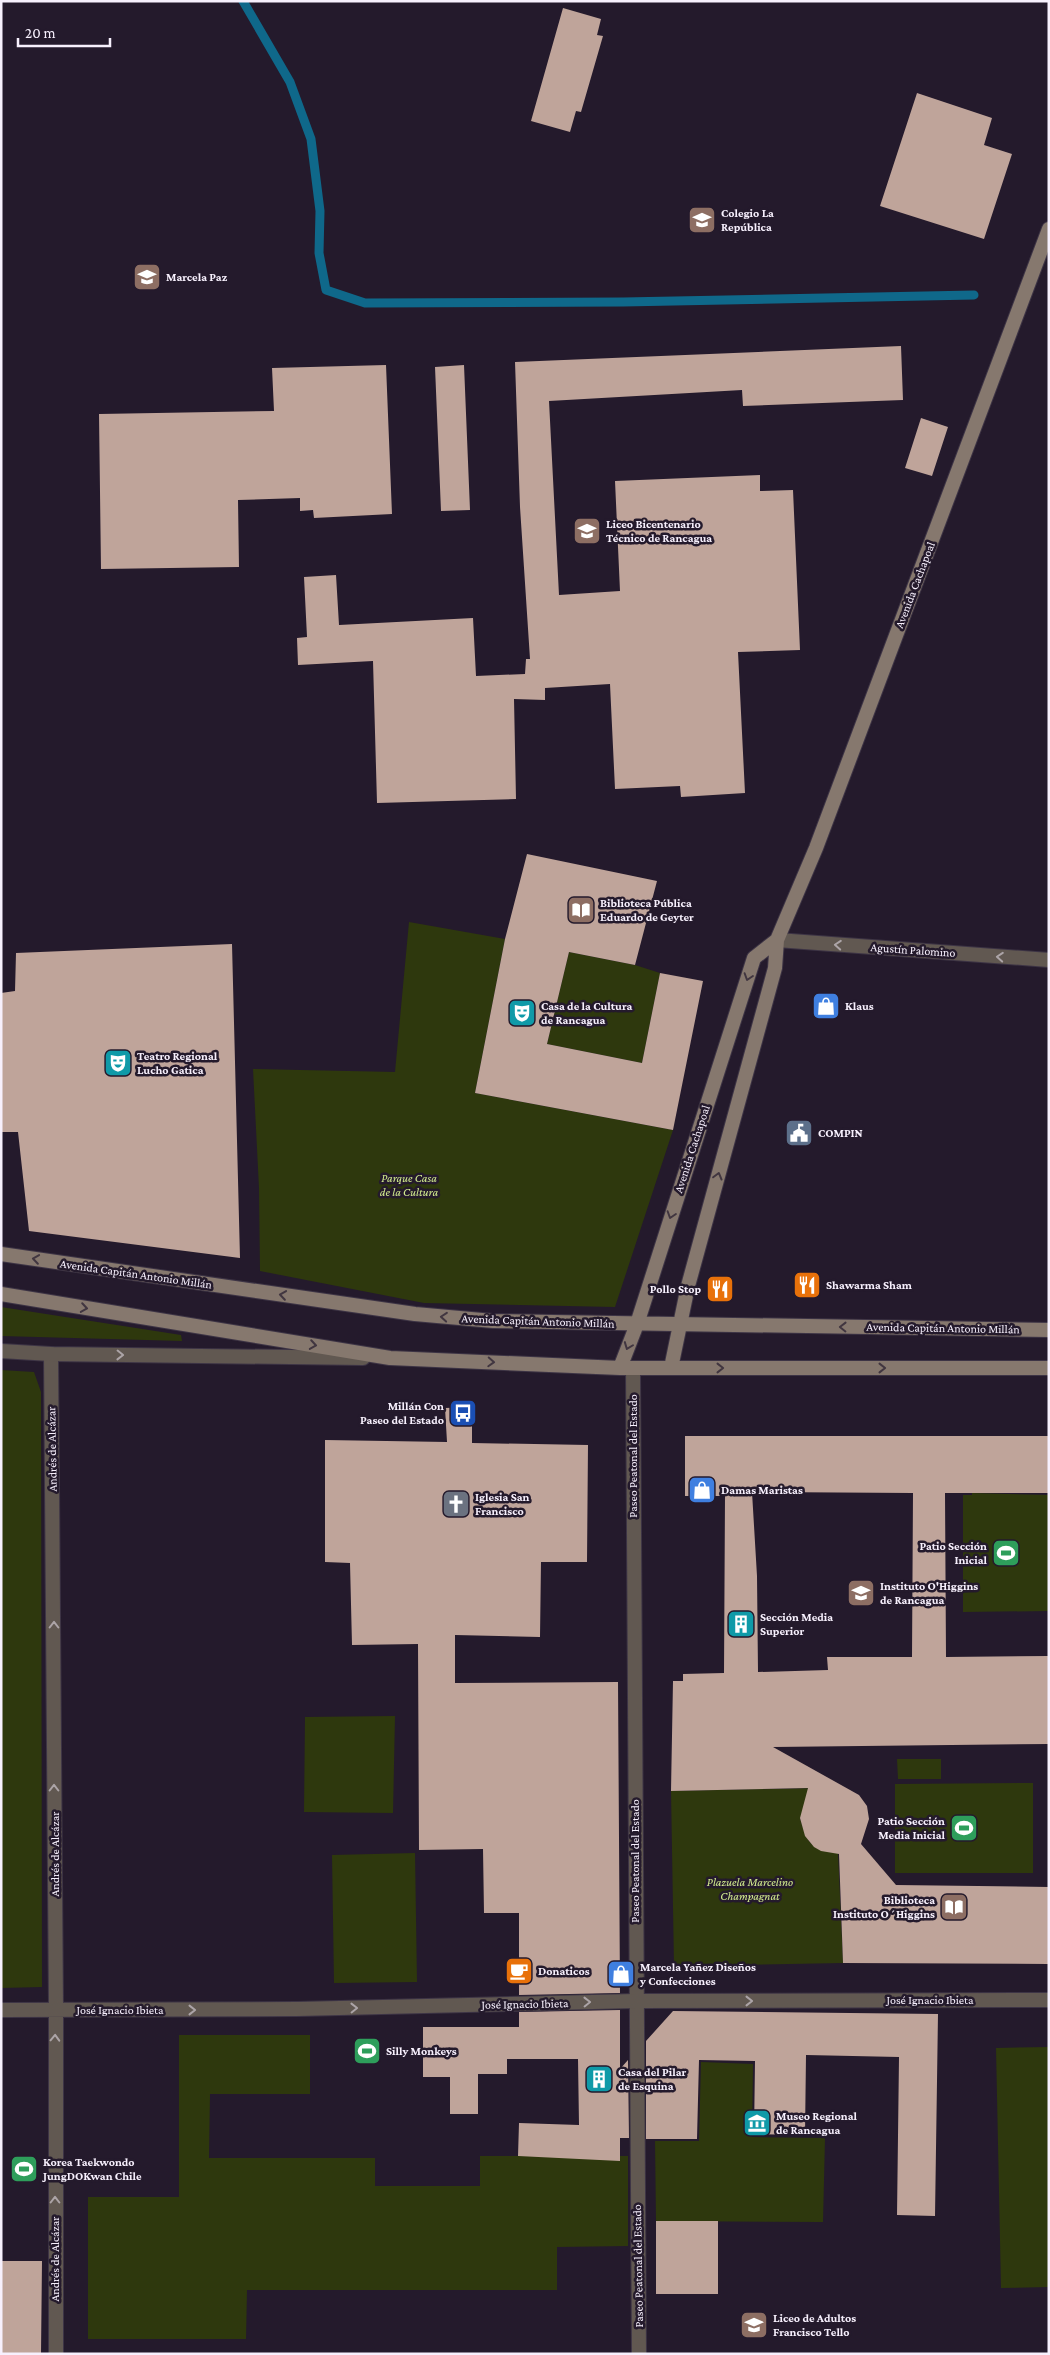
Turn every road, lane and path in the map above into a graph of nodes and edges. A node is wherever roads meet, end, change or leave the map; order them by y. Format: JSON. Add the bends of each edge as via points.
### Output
{"nodes":[{"id":1,"x":1049,"y":229,"type":"edge"},
{"id":2,"x":777,"y":940,"type":"junction"},
{"id":3,"x":1049,"y":960,"type":"edge"},
{"id":4,"x":1,"y":1254,"type":"edge"},
{"id":5,"x":1,"y":1294,"type":"edge"},
{"id":6,"x":636,"y":1324,"type":"junction"},
{"id":7,"x":679,"y":1324,"type":"junction"},
{"id":8,"x":1049,"y":1330,"type":"edge"},
{"id":9,"x":1,"y":1351,"type":"edge"},
{"id":10,"x":51,"y":1354,"type":"junction"},
{"id":11,"x":390,"y":1358,"type":"junction"},
{"id":12,"x":626,"y":1368,"type":"junction"},
{"id":13,"x":671,"y":1368,"type":"junction"},
{"id":14,"x":1049,"y":1368,"type":"edge"},
{"id":15,"x":1049,"y":2000,"type":"edge"},
{"id":16,"x":635,"y":2001,"type":"junction"},
{"id":17,"x":1,"y":2010,"type":"edge"},
{"id":18,"x":56,"y":2010,"type":"junction"},
{"id":19,"x":56,"y":2354,"type":"edge"},
{"id":20,"x":638,"y":2354,"type":"edge"}],
"edges":[{"from":1,"to":2,"type":"main road","name":"Avenida Cachapoal","via":[[816,848]]},
{"from":3,"to":2,"type":"street","name":"Agustín Palomino","one_way":true},
{"from":2,"to":6,"type":"main road","name":"Avenida Cachapoal","one_way":true,"via":[[754,958]]},
{"from":7,"to":2,"type":"main road","name":"Avenida Cachapoal","one_way":true,"via":[[775,968]]},
{"from":6,"to":4,"type":"main road","name":"Avenida Capitán Antonio Millán","one_way":true,"via":[[493,1322],[415,1314]]},
{"from":5,"to":11,"type":"main road","one_way":true},
{"from":6,"to":7,"type":"main road","name":"Avenida Capitán Antonio Millán"},
{"from":6,"to":12,"type":"main road","name":"Avenida Cachapoal","one_way":true},
{"from":8,"to":7,"type":"main road","name":"Avenida Capitán Antonio Millán","one_way":true},
{"from":7,"to":13,"type":"main road","name":"Avenida Cachapoal"},
{"from":9,"to":10,"type":"street"},
{"from":10,"to":11,"type":"street","one_way":true},
{"from":18,"to":10,"type":"street","name":"Andrés de Alcázar","one_way":true},
{"from":11,"to":12,"type":"main road","one_way":true},
{"from":12,"to":13,"type":"main road"},
{"from":12,"to":16,"type":"street","name":"Paseo Peatonal del Estado"},
{"from":13,"to":14,"type":"main road","one_way":true},
{"from":16,"to":15,"type":"street","name":"José Ignacio Ibieta","one_way":true},
{"from":18,"to":16,"type":"street","name":"José Ignacio Ibieta","one_way":true,"via":[[297,2009]]},
{"from":16,"to":20,"type":"street","name":"Paseo Peatonal del Estado"},
{"from":17,"to":18,"type":"street","name":"José Ignacio Ibieta"},
{"from":19,"to":18,"type":"street","name":"Andrés de Alcázar","one_way":true}]}
